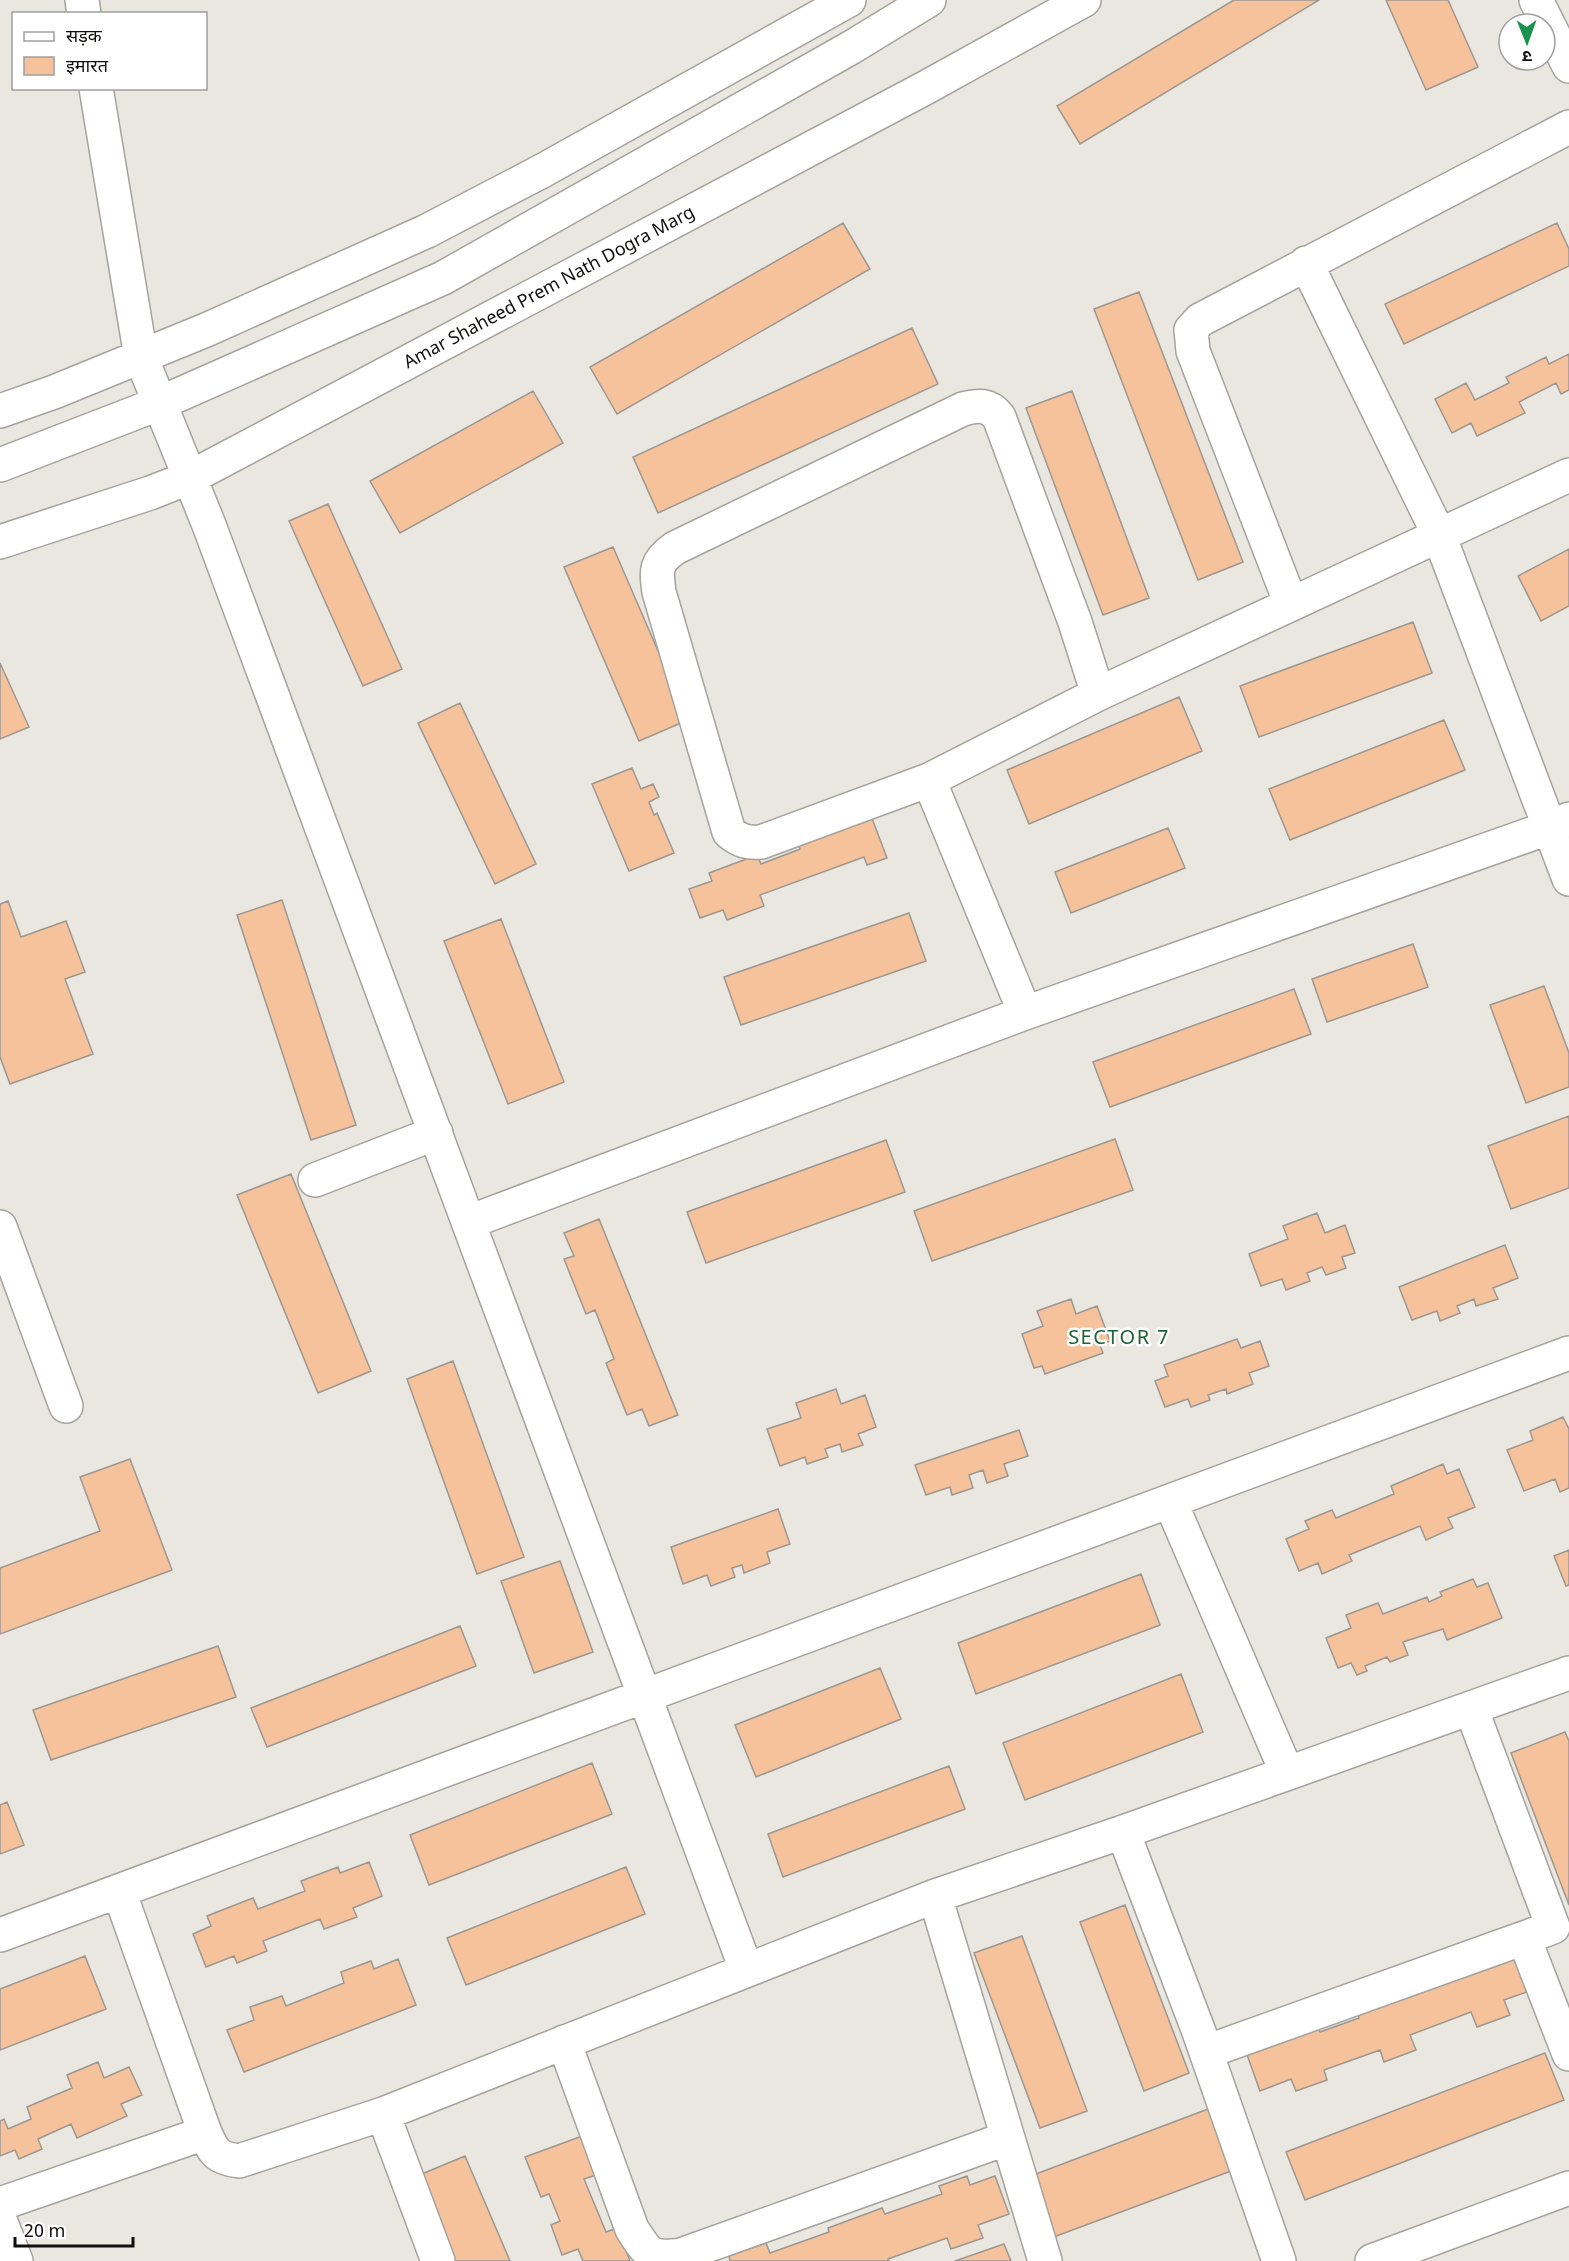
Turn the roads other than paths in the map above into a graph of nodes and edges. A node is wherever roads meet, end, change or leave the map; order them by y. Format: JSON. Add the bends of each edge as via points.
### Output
{"nodes":[{"id":1,"x":929,"y":0,"type":"edge"},
{"id":2,"x":1084,"y":0,"type":"edge"},
{"id":3,"x":1536,"y":0,"type":"edge"},
{"id":4,"x":837,"y":3,"type":"edge"},
{"id":5,"x":852,"y":47,"type":"junction"},
{"id":6,"x":1569,"y":66,"type":"edge"},
{"id":7,"x":96,"y":90,"type":"edge"},
{"id":8,"x":1569,"y":127,"type":"edge"},
{"id":9,"x":1306,"y":263,"type":"junction"},
{"id":10,"x":141,"y":357,"type":"junction"},
{"id":11,"x":158,"y":404,"type":"junction"},
{"id":12,"x":0,"y":411,"type":"edge"},
{"id":13,"x":0,"y":465,"type":"edge"},
{"id":14,"x":1569,"y":475,"type":"edge"},
{"id":15,"x":191,"y":477,"type":"junction"},
{"id":16,"x":1439,"y":536,"type":"junction"},
{"id":17,"x":0,"y":542,"type":"edge"},
{"id":18,"x":1291,"y":604,"type":"junction"},
{"id":19,"x":1098,"y":694,"type":"junction"},
{"id":20,"x":929,"y":780,"type":"junction"},
{"id":21,"x":1560,"y":823,"type":"edge"},
{"id":22,"x":1569,"y":879,"type":"edge"},
{"id":23,"x":1025,"y":1013,"type":"junction"},
{"id":24,"x":436,"y":1133,"type":"junction"},
{"id":25,"x":315,"y":1180,"type":"dead end"},
{"id":26,"x":469,"y":1222,"type":"junction"},
{"id":27,"x":0,"y":1227,"type":"edge"},
{"id":28,"x":1569,"y":1353,"type":"edge"},
{"id":29,"x":66,"y":1406,"type":"dead end"},
{"id":30,"x":1170,"y":1501,"type":"junction"},
{"id":31,"x":1569,"y":1673,"type":"edge"},
{"id":32,"x":645,"y":1696,"type":"junction"},
{"id":33,"x":1471,"y":1708,"type":"junction"},
{"id":34,"x":1287,"y":1773,"type":"junction"},
{"id":35,"x":1123,"y":1832,"type":"junction"},
{"id":36,"x":119,"y":1891,"type":"junction"},
{"id":37,"x":935,"y":1896,"type":"junction"},
{"id":38,"x":0,"y":1935,"type":"edge"},
{"id":39,"x":1514,"y":1942,"type":"junction"},
{"id":40,"x":746,"y":1969,"type":"junction"},
{"id":41,"x":564,"y":2042,"type":"junction"},
{"id":42,"x":1206,"y":2052,"type":"junction"},
{"id":43,"x":1569,"y":2054,"type":"edge"},
{"id":44,"x":382,"y":2114,"type":"junction"},
{"id":45,"x":205,"y":2133,"type":"junction"},
{"id":46,"x":1008,"y":2138,"type":"junction"},
{"id":47,"x":1569,"y":2188,"type":"edge"},
{"id":48,"x":0,"y":2204,"type":"edge"},
{"id":49,"x":0,"y":2220,"type":"edge"},
{"id":50,"x":669,"y":2259,"type":"edge"},
{"id":51,"x":16,"y":2261,"type":"edge"},
{"id":52,"x":438,"y":2261,"type":"edge"},
{"id":53,"x":1046,"y":2261,"type":"edge"},
{"id":54,"x":1279,"y":2261,"type":"edge"},
{"id":55,"x":1372,"y":2261,"type":"edge"}],
"edges":[{"from":1,"to":5,"type":"street"},
{"from":2,"to":15,"type":"street","name":"Amar Shaheed Prem Nath Dogra Marg"},
{"from":3,"to":6,"type":"street"},
{"from":4,"to":5,"type":"street"},
{"from":4,"to":10,"type":"street","via":[[542,171],[427,231]]},
{"from":5,"to":11,"type":"street","via":[[443,278]]},
{"from":7,"to":10,"type":"street"},
{"from":8,"to":9,"type":"street"},
{"from":9,"to":16,"type":"street"},
{"from":9,"to":18,"type":"street","via":[[1200,320],[1191,330],[1193,351]]},
{"from":10,"to":11,"type":"street"},
{"from":10,"to":12,"type":"street"},
{"from":11,"to":13,"type":"street"},
{"from":11,"to":15,"type":"street"},
{"from":14,"to":16,"type":"street"},
{"from":15,"to":17,"type":"street","name":"Amar Shaheed Prem Nath Dogra Marg"},
{"from":15,"to":24,"type":"street"},
{"from":16,"to":18,"type":"street"},
{"from":16,"to":21,"type":"street"},
{"from":18,"to":19,"type":"street"},
{"from":19,"to":20,"type":"street"},
{"from":19,"to":20,"type":"street","via":[[999,417],[988,408],[978,405],[963,409],[675,548],[660,561],[659,592],[729,832],[748,843],[761,842]]},
{"from":20,"to":23,"type":"street"},
{"from":21,"to":22,"type":"street"},
{"from":21,"to":23,"type":"street"},
{"from":23,"to":26,"type":"street"},
{"from":24,"to":25,"type":"street"},
{"from":24,"to":26,"type":"street"},
{"from":26,"to":32,"type":"street"},
{"from":27,"to":29,"type":"street"},
{"from":28,"to":30,"type":"street"},
{"from":30,"to":32,"type":"street"},
{"from":30,"to":34,"type":"street"},
{"from":31,"to":33,"type":"street"},
{"from":32,"to":36,"type":"street"},
{"from":32,"to":40,"type":"street"},
{"from":33,"to":34,"type":"street"},
{"from":33,"to":39,"type":"street","via":[[1553,1927]]},
{"from":34,"to":35,"type":"street"},
{"from":35,"to":37,"type":"street"},
{"from":35,"to":42,"type":"street"},
{"from":36,"to":38,"type":"street"},
{"from":36,"to":45,"type":"street"},
{"from":37,"to":40,"type":"street"},
{"from":37,"to":46,"type":"street"},
{"from":39,"to":42,"type":"street"},
{"from":39,"to":43,"type":"street","via":[[1524,1938]]},
{"from":40,"to":41,"type":"street"},
{"from":41,"to":44,"type":"street"},
{"from":41,"to":50,"type":"street","via":[[632,2229],[646,2251]]},
{"from":42,"to":54,"type":"street"},
{"from":44,"to":45,"type":"street","via":[[239,2161],[218,2155]]},
{"from":44,"to":52,"type":"street"},
{"from":45,"to":48,"type":"street"},
{"from":46,"to":50,"type":"street"},
{"from":46,"to":53,"type":"street"},
{"from":47,"to":55,"type":"street"},
{"from":49,"to":51,"type":"street"}]}
